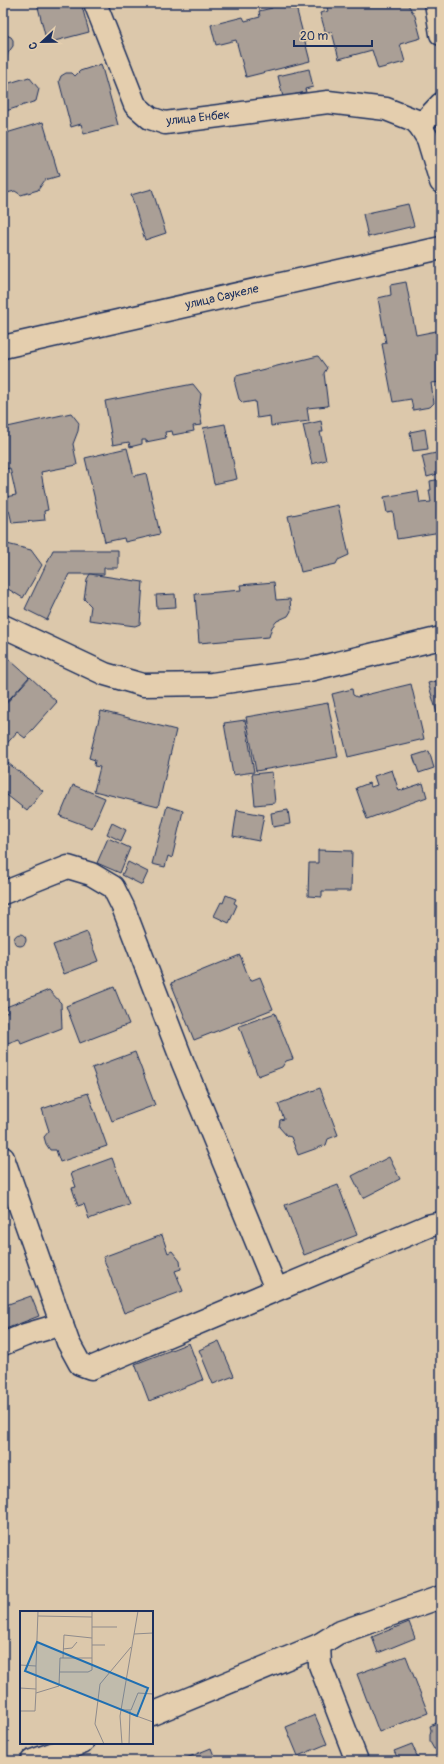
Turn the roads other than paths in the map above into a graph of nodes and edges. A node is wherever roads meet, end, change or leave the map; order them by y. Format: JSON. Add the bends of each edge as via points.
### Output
{"nodes":[{"id":1,"x":95,"y":3,"type":"edge"},
{"id":2,"x":436,"y":3,"type":"edge"},
{"id":3,"x":441,"y":34,"type":"edge"},
{"id":4,"x":441,"y":104,"type":"edge"},
{"id":5,"x":420,"y":126,"type":"junction"},
{"id":6,"x":441,"y":182,"type":"edge"},
{"id":7,"x":441,"y":248,"type":"edge"},
{"id":8,"x":3,"y":347,"type":"edge"},
{"id":9,"x":3,"y":626,"type":"edge"},
{"id":10,"x":441,"y":638,"type":"edge"},
{"id":11,"x":3,"y":893,"type":"edge"},
{"id":12,"x":3,"y":1158,"type":"edge"},
{"id":13,"x":441,"y":1223,"type":"edge"},
{"id":14,"x":276,"y":1289,"type":"junction"},
{"id":15,"x":62,"y":1324,"type":"junction"},
{"id":16,"x":3,"y":1344,"type":"edge"},
{"id":17,"x":441,"y":1597,"type":"edge"},
{"id":18,"x":320,"y":1645,"type":"junction"},
{"id":19,"x":153,"y":1714,"type":"edge"},
{"id":20,"x":79,"y":1744,"type":"edge"},
{"id":21,"x":32,"y":1761,"type":"edge"},
{"id":22,"x":357,"y":1761,"type":"edge"}],
"edges":[{"from":1,"to":5,"type":"street","name":"улица Енбек","via":[[135,105],[150,118],[165,123],[328,102],[386,109],[414,120]]},
{"from":2,"to":3,"type":"street"},
{"from":4,"to":5,"type":"street"},
{"from":5,"to":6,"type":"street","via":[[428,139]]},
{"from":7,"to":8,"type":"street","name":"улица Саукеле"},
{"from":9,"to":10,"type":"street","via":[[105,674],[143,685],[212,684],[310,670]]},
{"from":11,"to":14,"type":"street","via":[[68,867],[91,874],[113,887]]},
{"from":12,"to":15,"type":"street"},
{"from":13,"to":14,"type":"street","via":[[428,1226]]},
{"from":14,"to":15,"type":"street","via":[[91,1368],[80,1364]]},
{"from":15,"to":16,"type":"street"},
{"from":17,"to":18,"type":"street","via":[[338,1633]]},
{"from":18,"to":19,"type":"street"},
{"from":18,"to":22,"type":"street","via":[[320,1665]]},
{"from":20,"to":21,"type":"street"}]}
